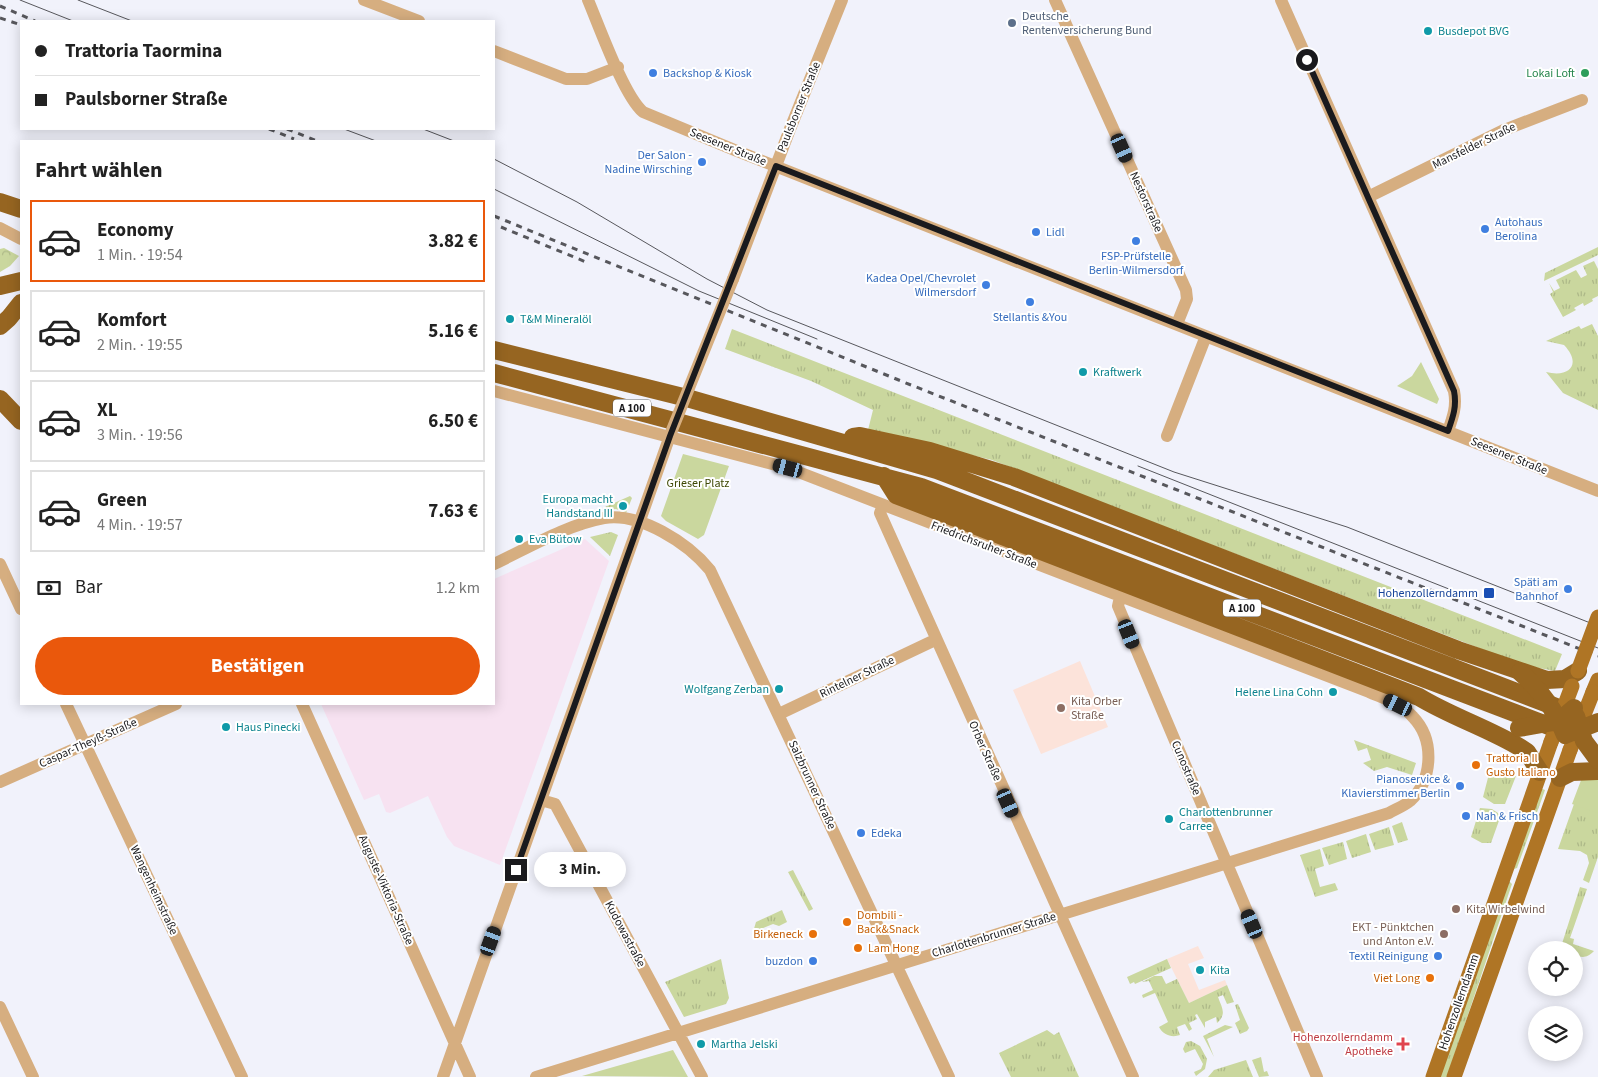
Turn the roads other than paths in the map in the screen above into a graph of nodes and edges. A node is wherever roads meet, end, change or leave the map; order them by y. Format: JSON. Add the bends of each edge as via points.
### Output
{"nodes":[{"id":1,"x":364,"y":0,"type":"edge"},
{"id":2,"x":588,"y":0,"type":"edge"},
{"id":3,"x":842,"y":0,"type":"edge"},
{"id":4,"x":1055,"y":0,"type":"edge"},
{"id":5,"x":1281,"y":0,"type":"edge"},
{"id":6,"x":416,"y":20,"type":"edge"},
{"id":7,"x":495,"y":50,"type":"edge"},
{"id":8,"x":618,"y":67,"type":"junction"},
{"id":9,"x":1582,"y":100,"type":"dead end"},
{"id":10,"x":776,"y":166,"type":"junction"},
{"id":11,"x":1368,"y":197,"type":"junction"},
{"id":12,"x":0,"y":202,"type":"edge"},
{"id":13,"x":20,"y":209,"type":"edge"},
{"id":14,"x":0,"y":228,"type":"edge"},
{"id":15,"x":17,"y":237,"type":"edge"},
{"id":16,"x":20,"y":281,"type":"edge"},
{"id":17,"x":0,"y":286,"type":"edge"},
{"id":18,"x":20,"y":303,"type":"edge"},
{"id":19,"x":20,"y":304,"type":"edge"},
{"id":20,"x":0,"y":309,"type":"edge"},
{"id":21,"x":1177,"y":324,"type":"junction"},
{"id":22,"x":0,"y":326,"type":"edge"},
{"id":23,"x":1206,"y":336,"type":"junction"},
{"id":24,"x":495,"y":350,"type":"edge"},
{"id":25,"x":495,"y":373,"type":"edge"},
{"id":26,"x":495,"y":391,"type":"edge"},
{"id":27,"x":0,"y":399,"type":"edge"},
{"id":28,"x":20,"y":420,"type":"edge"},
{"id":29,"x":1448,"y":431,"type":"junction"},
{"id":30,"x":671,"y":433,"type":"junction"},
{"id":31,"x":1167,"y":436,"type":"dead end"},
{"id":32,"x":836,"y":440,"type":"junction"},
{"id":33,"x":884,"y":476,"type":"junction"},
{"id":34,"x":1598,"y":491,"type":"edge"},
{"id":35,"x":882,"y":505,"type":"junction"},
{"id":36,"x":640,"y":523,"type":"junction"},
{"id":37,"x":0,"y":564,"type":"edge"},
{"id":38,"x":495,"y":564,"type":"edge"},
{"id":39,"x":1120,"y":597,"type":"junction"},
{"id":40,"x":20,"y":607,"type":"edge"},
{"id":41,"x":1598,"y":617,"type":"edge"},
{"id":42,"x":935,"y":640,"type":"junction"},
{"id":43,"x":1520,"y":672,"type":"junction"},
{"id":44,"x":1575,"y":678,"type":"junction"},
{"id":45,"x":1596,"y":686,"type":"edge"},
{"id":46,"x":66,"y":705,"type":"edge"},
{"id":47,"x":174,"y":705,"type":"edge"},
{"id":48,"x":302,"y":705,"type":"edge"},
{"id":49,"x":1574,"y":708,"type":"junction"},
{"id":50,"x":779,"y":714,"type":"junction"},
{"id":51,"x":1598,"y":723,"type":"edge"},
{"id":52,"x":1483,"y":726,"type":"junction"},
{"id":53,"x":1565,"y":735,"type":"junction"},
{"id":54,"x":85,"y":744,"type":"junction"},
{"id":55,"x":1598,"y":745,"type":"edge"},
{"id":56,"x":1598,"y":760,"type":"edge"},
{"id":57,"x":1429,"y":764,"type":"joint"},
{"id":58,"x":1598,"y":771,"type":"edge"},
{"id":59,"x":1540,"y":772,"type":"junction"},
{"id":60,"x":1560,"y":778,"type":"junction"},
{"id":61,"x":0,"y":782,"type":"edge"},
{"id":62,"x":542,"y":800,"type":"junction"},
{"id":63,"x":1226,"y":863,"type":"junction"},
{"id":64,"x":1059,"y":915,"type":"junction"},
{"id":65,"x":896,"y":966,"type":"junction"},
{"id":66,"x":0,"y":1007,"type":"edge"},
{"id":67,"x":678,"y":1032,"type":"junction"},
{"id":68,"x":455,"y":1045,"type":"junction"},
{"id":69,"x":33,"y":1077,"type":"edge"},
{"id":70,"x":242,"y":1077,"type":"edge"},
{"id":71,"x":443,"y":1077,"type":"edge"},
{"id":72,"x":470,"y":1077,"type":"edge"},
{"id":73,"x":536,"y":1077,"type":"edge"},
{"id":74,"x":702,"y":1077,"type":"edge"},
{"id":75,"x":950,"y":1077,"type":"edge"},
{"id":76,"x":1133,"y":1077,"type":"edge"},
{"id":77,"x":1317,"y":1077,"type":"edge"},
{"id":78,"x":1433,"y":1077,"type":"edge"},
{"id":79,"x":1454,"y":1077,"type":"edge"}],
"edges":[{"from":1,"to":6,"type":"street"},
{"from":2,"to":8,"type":"street","name":"Seesener Straße"},
{"from":3,"to":10,"type":"street","name":"Paulsborner Straße"},
{"from":4,"to":21,"type":"street","name":"Nestorstraße","via":[[1186,290],[1187,299]]},
{"from":5,"to":11,"type":"street"},
{"from":7,"to":8,"type":"street","via":[[566,79],[588,79]]},
{"from":8,"to":10,"type":"street","name":"Seesener Straße","via":[[635,104],[642,111]]},
{"from":9,"to":11,"type":"street","name":"Mansfelder Straße","via":[[1506,129]]},
{"from":10,"to":21,"type":"street","name":"Seesener Straße"},
{"from":10,"to":30,"type":"street","name":"Paulsborner Straße","bridge":true},
{"from":11,"to":29,"type":"street","via":[[1454,391],[1456,401]]},
{"from":12,"to":13,"type":"highway"},
{"from":14,"to":15,"type":"street"},
{"from":16,"to":17,"type":"highway"},
{"from":18,"to":20,"type":"highway"},
{"from":19,"to":22,"type":"highway"},
{"from":21,"to":23,"type":"street","name":"Seesener Straße"},
{"from":23,"to":29,"type":"street","name":"Seesener Straße"},
{"from":23,"to":31,"type":"street"},
{"from":24,"to":32,"type":"highway","number":"A 100","via":[[687,398]]},
{"from":25,"to":33,"type":"highway","number":"A 100"},
{"from":26,"to":30,"type":"street","name":"Friedrichsruher Straße"},
{"from":27,"to":28,"type":"highway"},
{"from":29,"to":34,"type":"street","name":"Seesener Straße"},
{"from":30,"to":35,"type":"street","name":"Friedrichsruher Straße","via":[[788,468]]},
{"from":30,"to":36,"type":"street"},
{"from":32,"to":43,"type":"highway","via":[[860,436],[974,464]]},
{"from":32,"to":51,"type":"highway","number":"A 100","via":[[937,470],[1046,510]]},
{"from":33,"to":52,"type":"highway","via":[[896,495],[1419,697],[1445,713]]},
{"from":33,"to":55,"type":"highway","number":"A 100","via":[[921,486],[1037,529]]},
{"from":35,"to":39,"type":"street","name":"Friedrichsruher Straße"},
{"from":35,"to":42,"type":"street","name":"Orber Straße","via":[[880,513]]},
{"from":36,"to":38,"type":"street","via":[[605,518],[579,526]]},
{"from":36,"to":50,"type":"street","name":"Salzbrunner Straße","via":[[682,542],[698,554],[710,570]]},
{"from":36,"to":62,"type":"street"},
{"from":37,"to":40,"type":"street"},
{"from":39,"to":57,"type":"street","name":"Friedrichsruher Straße","via":[[1398,705],[1414,717],[1424,733]]},
{"from":39,"to":63,"type":"street","name":"Cunostraße","via":[[1118,606]]},
{"from":41,"to":44,"type":"main road","name":"Hohenzollerndamm","bridge":true},
{"from":42,"to":50,"type":"street","name":"Rintelner Straße"},
{"from":42,"to":64,"type":"street","name":"Orber Straße"},
{"from":43,"to":44,"type":"highway","via":[[1556,680]]},
{"from":43,"to":53,"type":"highway","bridge":true,"via":[[1538,692]]},
{"from":44,"to":49,"type":"highway","bridge":true},
{"from":44,"to":53,"type":"main road","name":"Hohenzollerndamm","bridge":true},
{"from":45,"to":49,"type":"highway"},
{"from":45,"to":53,"type":"main road","name":"Hohenzollerndamm","bridge":true},
{"from":46,"to":54,"type":"street","name":"Wangenheimstraße"},
{"from":47,"to":54,"type":"street","name":"Caspar-Theyß-Straße"},
{"from":48,"to":68,"type":"street","name":"Auguste-Viktoria-Straße"},
{"from":49,"to":53,"type":"highway","bridge":true},
{"from":50,"to":65,"type":"street","name":"Salzbrunner Straße"},
{"from":51,"to":53,"type":"highway","bridge":true},
{"from":52,"to":53,"type":"highway","bridge":true},
{"from":52,"to":59,"type":"highway","via":[[1527,752]]},
{"from":53,"to":56,"type":"highway","bridge":true,"via":[[1584,741]]},
{"from":53,"to":59,"type":"main road","name":"Hohenzollerndamm"},
{"from":53,"to":60,"type":"main road","name":"Hohenzollerndamm"},
{"from":54,"to":61,"type":"street","name":"Caspar-Theyß-Straße"},
{"from":54,"to":70,"type":"street","name":"Wangenheimstraße"},
{"from":57,"to":63,"type":"street","name":"Charlottenbrunner Straße","via":[[1421,787],[1408,803],[1399,808]]},
{"from":58,"to":60,"type":"highway","via":[[1572,772]]},
{"from":59,"to":78,"type":"main road","name":"Hohenzollerndamm"},
{"from":60,"to":79,"type":"main road","name":"Hohenzollerndamm"},
{"from":62,"to":67,"type":"street","name":"Kudowastraße","via":[[555,804]]},
{"from":62,"to":68,"type":"street"},
{"from":63,"to":64,"type":"street","name":"Charlottenbrunner Straße"},
{"from":63,"to":77,"type":"street","name":"Cunostraße"},
{"from":64,"to":65,"type":"street","name":"Charlottenbrunner Straße"},
{"from":64,"to":76,"type":"street","name":"Orber Straße"},
{"from":65,"to":67,"type":"street","name":"Charlottenbrunner Straße"},
{"from":65,"to":75,"type":"street","name":"Salzbrunner Straße"},
{"from":66,"to":69,"type":"street"},
{"from":67,"to":73,"type":"street","name":"Charlottenbrunner Straße"},
{"from":67,"to":74,"type":"street","name":"Kudowastraße"},
{"from":68,"to":71,"type":"street"},
{"from":68,"to":72,"type":"street","name":"Auguste-Viktoria-Straße"}]}
